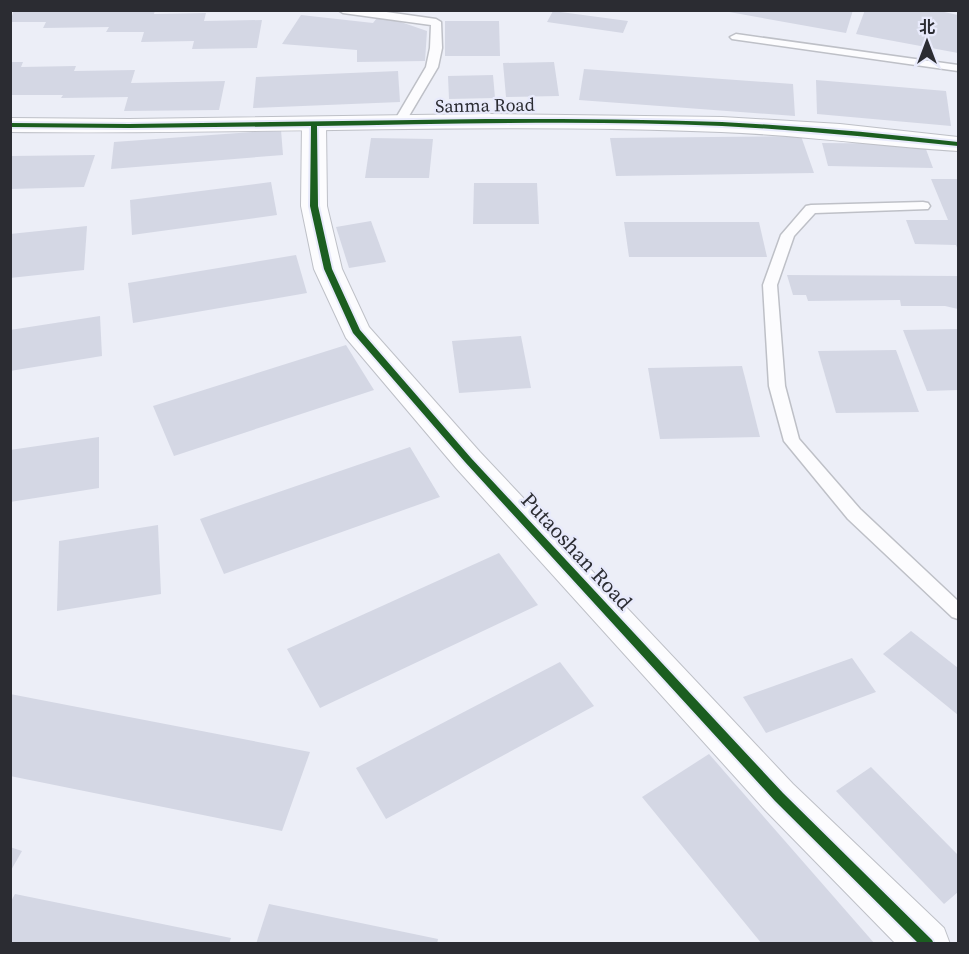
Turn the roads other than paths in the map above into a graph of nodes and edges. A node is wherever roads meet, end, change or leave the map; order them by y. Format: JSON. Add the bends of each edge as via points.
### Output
{"nodes":[{"id":1,"x":343,"y":10,"type":"edge"},
{"id":2,"x":736,"y":37,"type":"dead end"},
{"id":3,"x":958,"y":68,"type":"edge"},
{"id":4,"x":399,"y":123,"type":"junction"},
{"id":5,"x":314,"y":124,"type":"junction"},
{"id":6,"x":10,"y":125,"type":"edge"},
{"id":7,"x":958,"y":144,"type":"edge"},
{"id":8,"x":923,"y":206,"type":"dead end"},
{"id":9,"x":958,"y":612,"type":"edge"},
{"id":10,"x":928,"y":944,"type":"edge"}],
"edges":[{"from":1,"to":4,"type":"lane","via":[[436,22],[432,67]]},
{"from":2,"to":3,"type":"lane"},
{"from":4,"to":5,"type":"street","name":"Sanma Road"},
{"from":4,"to":7,"type":"street","name":"Sanma Road","via":[[591,120],[771,127]]},
{"from":5,"to":6,"type":"street","name":"Sanma Road"},
{"from":5,"to":10,"type":"street","name":"Putaoshan Road","via":[[314,206],[328,269],[356,331],[468,460],[779,797]]},
{"from":8,"to":9,"type":"lane","via":[[811,209],[788,235],[770,285],[777,386],[792,441],[854,514]]}]}
